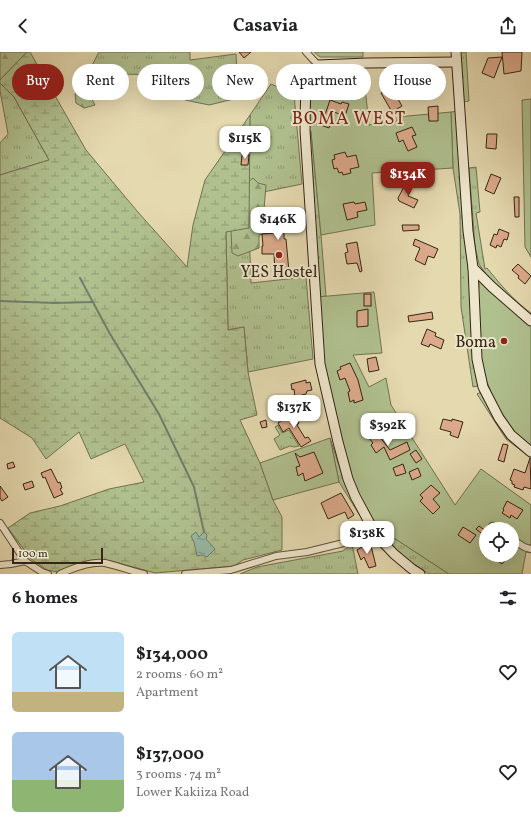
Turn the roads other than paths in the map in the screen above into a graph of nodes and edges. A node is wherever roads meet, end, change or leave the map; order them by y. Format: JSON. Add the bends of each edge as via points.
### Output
{"nodes":[{"id":1,"x":306,"y":52,"type":"edge"},
{"id":2,"x":456,"y":52,"type":"edge"},
{"id":3,"x":456,"y":62,"type":"junction"},
{"id":4,"x":317,"y":64,"type":"edge"},
{"id":5,"x":343,"y":64,"type":"edge"},
{"id":6,"x":306,"y":100,"type":"edge"},
{"id":7,"x":473,"y":268,"type":"junction"},
{"id":8,"x":531,"y":321,"type":"edge"},
{"id":9,"x":531,"y":452,"type":"edge"},
{"id":10,"x":0,"y":523,"type":"edge"},
{"id":11,"x":376,"y":535,"type":"junction"},
{"id":12,"x":519,"y":544,"type":"edge"},
{"id":13,"x":531,"y":549,"type":"edge"},
{"id":14,"x":25,"y":561,"type":"junction"},
{"id":15,"x":0,"y":565,"type":"edge"},
{"id":16,"x":48,"y":574,"type":"edge"},
{"id":17,"x":60,"y":574,"type":"edge"},
{"id":18,"x":144,"y":574,"type":"edge"},
{"id":19,"x":185,"y":574,"type":"edge"},
{"id":20,"x":420,"y":574,"type":"edge"}],
"edges":[{"from":1,"to":4,"type":"street"},
{"from":2,"to":3,"type":"main road"},
{"from":3,"to":5,"type":"main road"},
{"from":3,"to":7,"type":"main road"},
{"from":6,"to":11,"type":"main road","via":[[305,130],[320,364],[348,479]]},
{"from":7,"to":8,"type":"main road"},
{"from":7,"to":9,"type":"main road","via":[[477,359],[483,387],[510,435]]},
{"from":10,"to":14,"type":"street"},
{"from":11,"to":19,"type":"street","via":[[307,552],[276,556],[239,568]]},
{"from":11,"to":20,"type":"main road","via":[[394,554]]},
{"from":12,"to":13,"type":"street"},
{"from":14,"to":15,"type":"street"},
{"from":14,"to":16,"type":"street"},
{"from":17,"to":18,"type":"street","via":[[92,563],[104,563]]}]}
